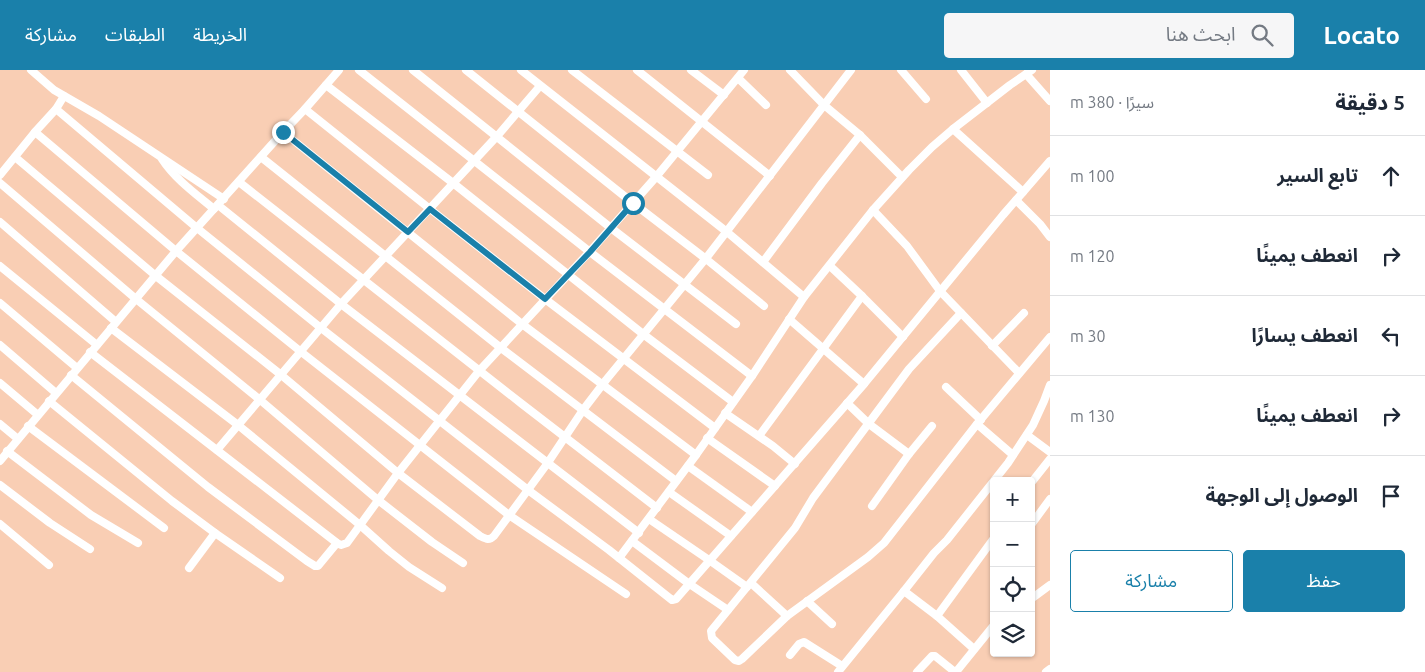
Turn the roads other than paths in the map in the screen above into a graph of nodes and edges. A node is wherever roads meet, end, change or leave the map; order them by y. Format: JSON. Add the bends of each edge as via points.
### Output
{"nodes":[{"id":1,"x":31,"y":70,"type":"edge"},
{"id":2,"x":340,"y":70,"type":"edge"},
{"id":3,"x":359,"y":70,"type":"edge"},
{"id":4,"x":413,"y":70,"type":"edge"},
{"id":5,"x":466,"y":70,"type":"edge"},
{"id":6,"x":520,"y":70,"type":"edge"},
{"id":7,"x":534,"y":70,"type":"edge"},
{"id":8,"x":572,"y":70,"type":"edge"},
{"id":9,"x":637,"y":70,"type":"edge"},
{"id":10,"x":691,"y":70,"type":"edge"},
{"id":11,"x":744,"y":70,"type":"edge"},
{"id":12,"x":790,"y":70,"type":"edge"},
{"id":13,"x":851,"y":70,"type":"edge"},
{"id":14,"x":901,"y":70,"type":"edge"},
{"id":15,"x":961,"y":70,"type":"edge"},
{"id":16,"x":1029,"y":72,"type":"edge"},
{"id":17,"x":529,"y":76,"type":"junction"},
{"id":18,"x":738,"y":78,"type":"junction"},
{"id":19,"x":326,"y":85,"type":"junction"},
{"id":20,"x":540,"y":86,"type":"junction"},
{"id":21,"x":724,"y":95,"type":"junction"},
{"id":22,"x":64,"y":96,"type":"junction"},
{"id":23,"x":926,"y":99,"type":"dead end"},
{"id":24,"x":1050,"y":101,"type":"edge"},
{"id":25,"x":987,"y":103,"type":"junction"},
{"id":26,"x":766,"y":105,"type":"dead end"},
{"id":27,"x":824,"y":105,"type":"junction"},
{"id":28,"x":56,"y":109,"type":"junction"},
{"id":29,"x":305,"y":109,"type":"junction"},
{"id":30,"x":518,"y":112,"type":"junction"},
{"id":31,"x":703,"y":122,"type":"junction"},
{"id":32,"x":953,"y":129,"type":"junction"},
{"id":33,"x":35,"y":132,"type":"junction"},
{"id":34,"x":283,"y":132,"type":"junction"},
{"id":35,"x":860,"y":135,"type":"junction"},
{"id":36,"x":496,"y":137,"type":"junction"},
{"id":37,"x":678,"y":152,"type":"junction"},
{"id":38,"x":15,"y":157,"type":"junction"},
{"id":39,"x":261,"y":157,"type":"junction"},
{"id":40,"x":160,"y":158,"type":"junction"},
{"id":41,"x":475,"y":160,"type":"junction"},
{"id":42,"x":1050,"y":161,"type":"edge"},
{"id":43,"x":0,"y":175,"type":"edge"},
{"id":44,"x":708,"y":175,"type":"dead end"},
{"id":45,"x":770,"y":176,"type":"junction"},
{"id":46,"x":656,"y":177,"type":"junction"},
{"id":47,"x":902,"y":177,"type":"junction"},
{"id":48,"x":239,"y":182,"type":"junction"},
{"id":49,"x":0,"y":183,"type":"edge"},
{"id":50,"x":454,"y":183,"type":"junction"},
{"id":51,"x":1022,"y":192,"type":"junction"},
{"id":52,"x":224,"y":198,"type":"junction"},
{"id":53,"x":1016,"y":200,"type":"junction"},
{"id":54,"x":633,"y":203,"type":"junction"},
{"id":55,"x":216,"y":207,"type":"junction"},
{"id":56,"x":430,"y":209,"type":"junction"},
{"id":57,"x":873,"y":210,"type":"junction"},
{"id":58,"x":0,"y":222,"type":"edge"},
{"id":59,"x":197,"y":228,"type":"junction"},
{"id":60,"x":611,"y":228,"type":"junction"},
{"id":61,"x":408,"y":232,"type":"junction"},
{"id":62,"x":727,"y":232,"type":"junction"},
{"id":63,"x":1050,"y":237,"type":"edge"},
{"id":64,"x":176,"y":251,"type":"junction"},
{"id":65,"x":590,"y":252,"type":"junction"},
{"id":66,"x":385,"y":257,"type":"junction"},
{"id":67,"x":706,"y":259,"type":"junction"},
{"id":68,"x":763,"y":262,"type":"junction"},
{"id":69,"x":0,"y":266,"type":"edge"},
{"id":70,"x":830,"y":266,"type":"junction"},
{"id":71,"x":568,"y":275,"type":"junction"},
{"id":72,"x":156,"y":276,"type":"junction"},
{"id":73,"x":363,"y":280,"type":"junction"},
{"id":74,"x":685,"y":284,"type":"junction"},
{"id":75,"x":940,"y":291,"type":"junction"},
{"id":76,"x":862,"y":296,"type":"junction"},
{"id":77,"x":804,"y":297,"type":"junction"},
{"id":78,"x":136,"y":299,"type":"junction"},
{"id":79,"x":545,"y":299,"type":"junction"},
{"id":80,"x":0,"y":303,"type":"edge"},
{"id":81,"x":341,"y":304,"type":"junction"},
{"id":82,"x":764,"y":306,"type":"dead end"},
{"id":83,"x":665,"y":310,"type":"junction"},
{"id":84,"x":1024,"y":313,"type":"dead end"},
{"id":85,"x":961,"y":314,"type":"junction"},
{"id":86,"x":790,"y":319,"type":"junction"},
{"id":87,"x":522,"y":324,"type":"junction"},
{"id":88,"x":736,"y":324,"type":"dead end"},
{"id":89,"x":114,"y":325,"type":"junction"},
{"id":90,"x":321,"y":328,"type":"junction"},
{"id":91,"x":643,"y":334,"type":"junction"},
{"id":92,"x":903,"y":337,"type":"junction"},
{"id":93,"x":1050,"y":337,"type":"edge"},
{"id":94,"x":0,"y":345,"type":"edge"},
{"id":95,"x":97,"y":345,"type":"junction"},
{"id":96,"x":992,"y":346,"type":"junction"},
{"id":97,"x":501,"y":348,"type":"junction"},
{"id":98,"x":823,"y":348,"type":"junction"},
{"id":99,"x":300,"y":351,"type":"junction"},
{"id":100,"x":90,"y":352,"type":"junction"},
{"id":101,"x":622,"y":359,"type":"junction"},
{"id":102,"x":480,"y":370,"type":"junction"},
{"id":103,"x":74,"y":371,"type":"junction"},
{"id":104,"x":1019,"y":373,"type":"junction"},
{"id":105,"x":280,"y":374,"type":"junction"},
{"id":106,"x":752,"y":376,"type":"junction"},
{"id":107,"x":0,"y":383,"type":"edge"},
{"id":108,"x":603,"y":384,"type":"junction"},
{"id":109,"x":864,"y":384,"type":"junction"},
{"id":110,"x":1050,"y":385,"type":"edge"},
{"id":111,"x":946,"y":387,"type":"dead end"},
{"id":112,"x":56,"y":392,"type":"junction"},
{"id":113,"x":460,"y":396,"type":"junction"},
{"id":114,"x":259,"y":400,"type":"junction"},
{"id":115,"x":49,"y":401,"type":"junction"},
{"id":116,"x":733,"y":402,"type":"junction"},
{"id":117,"x":848,"y":403,"type":"junction"},
{"id":118,"x":583,"y":410,"type":"junction"},
{"id":119,"x":726,"y":413,"type":"junction"},
{"id":120,"x":38,"y":415,"type":"junction"},
{"id":121,"x":440,"y":421,"type":"junction"},
{"id":122,"x":979,"y":422,"type":"junction"},
{"id":123,"x":0,"y":424,"type":"edge"},
{"id":124,"x":238,"y":424,"type":"junction"},
{"id":125,"x":869,"y":424,"type":"junction"},
{"id":126,"x":28,"y":426,"type":"junction"},
{"id":127,"x":932,"y":426,"type":"dead end"},
{"id":128,"x":715,"y":428,"type":"junction"},
{"id":129,"x":1027,"y":435,"type":"junction"},
{"id":130,"x":759,"y":436,"type":"junction"},
{"id":131,"x":565,"y":437,"type":"junction"},
{"id":132,"x":707,"y":438,"type":"junction"},
{"id":133,"x":18,"y":439,"type":"junction"},
{"id":134,"x":420,"y":445,"type":"junction"},
{"id":135,"x":218,"y":450,"type":"junction"},
{"id":136,"x":8,"y":452,"type":"junction"},
{"id":137,"x":1050,"y":452,"type":"edge"},
{"id":138,"x":909,"y":454,"type":"junction"},
{"id":139,"x":696,"y":455,"type":"junction"},
{"id":140,"x":1013,"y":455,"type":"junction"},
{"id":141,"x":1050,"y":459,"type":"edge"},
{"id":142,"x":0,"y":461,"type":"edge"},
{"id":143,"x":547,"y":464,"type":"junction"},
{"id":144,"x":795,"y":464,"type":"junction"},
{"id":145,"x":688,"y":466,"type":"junction"},
{"id":146,"x":398,"y":473,"type":"junction"},
{"id":147,"x":1035,"y":478,"type":"edge"},
{"id":148,"x":676,"y":481,"type":"junction"},
{"id":149,"x":0,"y":485,"type":"edge"},
{"id":150,"x":775,"y":486,"type":"junction"},
{"id":151,"x":528,"y":490,"type":"junction"},
{"id":152,"x":669,"y":492,"type":"junction"},
{"id":153,"x":1050,"y":499,"type":"edge"},
{"id":154,"x":378,"y":500,"type":"junction"},
{"id":155,"x":872,"y":506,"type":"dead end"},
{"id":156,"x":657,"y":508,"type":"junction"},
{"id":157,"x":752,"y":512,"type":"junction"},
{"id":158,"x":509,"y":515,"type":"junction"},
{"id":159,"x":649,"y":519,"type":"junction"},
{"id":160,"x":1033,"y":522,"type":"edge"},
{"id":161,"x":0,"y":524,"type":"edge"},
{"id":162,"x":360,"y":525,"type":"junction"},
{"id":163,"x":164,"y":528,"type":"dead end"},
{"id":164,"x":214,"y":533,"type":"junction"},
{"id":165,"x":639,"y":533,"type":"junction"},
{"id":166,"x":731,"y":536,"type":"junction"},
{"id":167,"x":632,"y":541,"type":"junction"},
{"id":168,"x":138,"y":543,"type":"dead end"},
{"id":169,"x":337,"y":543,"type":"junction"},
{"id":170,"x":990,"y":544,"type":"edge"},
{"id":171,"x":90,"y":549,"type":"dead end"},
{"id":172,"x":619,"y":558,"type":"junction"},
{"id":173,"x":709,"y":560,"type":"junction"},
{"id":174,"x":463,"y":563,"type":"dead end"},
{"id":175,"x":48,"y":565,"type":"dead end"},
{"id":176,"x":189,"y":568,"type":"dead end"},
{"id":177,"x":280,"y":578,"type":"dead end"},
{"id":178,"x":688,"y":583,"type":"junction"},
{"id":179,"x":748,"y":585,"type":"junction"},
{"id":180,"x":1050,"y":585,"type":"edge"},
{"id":181,"x":442,"y":588,"type":"dead end"},
{"id":182,"x":904,"y":591,"type":"junction"},
{"id":183,"x":626,"y":594,"type":"dead end"},
{"id":184,"x":1035,"y":596,"type":"edge"},
{"id":185,"x":807,"y":601,"type":"junction"},
{"id":186,"x":728,"y":610,"type":"junction"},
{"id":187,"x":787,"y":616,"type":"junction"},
{"id":188,"x":938,"y":616,"type":"junction"},
{"id":189,"x":832,"y":624,"type":"dead end"},
{"id":190,"x":990,"y":630,"type":"edge"},
{"id":191,"x":974,"y":649,"type":"junction"},
{"id":192,"x":790,"y":655,"type":"dead end"},
{"id":193,"x":1050,"y":668,"type":"edge"},
{"id":194,"x":840,"y":669,"type":"edge"},
{"id":195,"x":917,"y":672,"type":"edge"},
{"id":196,"x":956,"y":672,"type":"edge"},
{"id":197,"x":1046,"y":672,"type":"edge"}],
"edges":[{"from":1,"to":22,"type":"street"},
{"from":2,"to":19,"type":"street"},
{"from":3,"to":41,"type":"street"},
{"from":4,"to":36,"type":"street"},
{"from":5,"to":30,"type":"street"},
{"from":6,"to":17,"type":"street"},
{"from":7,"to":17,"type":"street"},
{"from":8,"to":37,"type":"street"},
{"from":9,"to":31,"type":"street"},
{"from":10,"to":21,"type":"street"},
{"from":11,"to":18,"type":"street"},
{"from":12,"to":27,"type":"street"},
{"from":13,"to":27,"type":"street"},
{"from":14,"to":23,"type":"street"},
{"from":15,"to":25,"type":"street"},
{"from":16,"to":24,"type":"street"},
{"from":16,"to":25,"type":"street"},
{"from":17,"to":20,"type":"street"},
{"from":18,"to":21,"type":"street"},
{"from":18,"to":26,"type":"street"},
{"from":19,"to":29,"type":"street"},
{"from":19,"to":50,"type":"street"},
{"from":20,"to":30,"type":"street"},
{"from":20,"to":46,"type":"street"},
{"from":21,"to":31,"type":"street"},
{"from":22,"to":28,"type":"street"},
{"from":22,"to":40,"type":"street"},
{"from":25,"to":32,"type":"street"},
{"from":27,"to":35,"type":"street"},
{"from":27,"to":45,"type":"street"},
{"from":28,"to":33,"type":"street"},
{"from":28,"to":59,"type":"street"},
{"from":29,"to":34,"type":"street"},
{"from":29,"to":56,"type":"street"},
{"from":30,"to":36,"type":"street"},
{"from":30,"to":54,"type":"street"},
{"from":31,"to":37,"type":"street"},
{"from":31,"to":45,"type":"street"},
{"from":32,"to":47,"type":"street"},
{"from":32,"to":51,"type":"street"},
{"from":33,"to":38,"type":"street"},
{"from":33,"to":64,"type":"street"},
{"from":34,"to":39,"type":"street"},
{"from":34,"to":61,"type":"street"},
{"from":35,"to":47,"type":"street"},
{"from":35,"to":68,"type":"street"},
{"from":36,"to":41,"type":"street"},
{"from":36,"to":60,"type":"street"},
{"from":37,"to":44,"type":"street"},
{"from":37,"to":46,"type":"street"},
{"from":38,"to":43,"type":"street"},
{"from":38,"to":72,"type":"street"},
{"from":39,"to":48,"type":"street"},
{"from":39,"to":66,"type":"street"},
{"from":40,"to":52,"type":"street"},
{"from":40,"to":55,"type":"street","via":[[168,169]]},
{"from":41,"to":50,"type":"street"},
{"from":41,"to":65,"type":"street"},
{"from":42,"to":51,"type":"street"},
{"from":45,"to":62,"type":"street"},
{"from":46,"to":54,"type":"street"},
{"from":46,"to":62,"type":"street"},
{"from":47,"to":57,"type":"street"},
{"from":48,"to":52,"type":"street"},
{"from":48,"to":73,"type":"street"},
{"from":49,"to":78,"type":"street"},
{"from":50,"to":56,"type":"street"},
{"from":50,"to":71,"type":"street"},
{"from":51,"to":53,"type":"street"},
{"from":52,"to":55,"type":"street"},
{"from":53,"to":63,"type":"street"},
{"from":53,"to":75,"type":"street"},
{"from":54,"to":60,"type":"street"},
{"from":54,"to":67,"type":"street"},
{"from":55,"to":59,"type":"street"},
{"from":55,"to":81,"type":"street"},
{"from":56,"to":61,"type":"street"},
{"from":56,"to":79,"type":"street"},
{"from":57,"to":70,"type":"street"},
{"from":57,"to":75,"type":"street","via":[[907,246]]},
{"from":58,"to":89,"type":"street"},
{"from":59,"to":64,"type":"street"},
{"from":59,"to":90,"type":"street"},
{"from":60,"to":65,"type":"street"},
{"from":60,"to":74,"type":"street"},
{"from":61,"to":66,"type":"street"},
{"from":61,"to":87,"type":"street"},
{"from":62,"to":67,"type":"street"},
{"from":62,"to":68,"type":"street"},
{"from":64,"to":72,"type":"street"},
{"from":64,"to":99,"type":"street"},
{"from":65,"to":71,"type":"street"},
{"from":65,"to":83,"type":"street"},
{"from":66,"to":73,"type":"street"},
{"from":66,"to":97,"type":"street"},
{"from":67,"to":74,"type":"street"},
{"from":67,"to":82,"type":"street"},
{"from":68,"to":77,"type":"street"},
{"from":69,"to":95,"type":"street"},
{"from":70,"to":76,"type":"street"},
{"from":70,"to":77,"type":"street"},
{"from":71,"to":79,"type":"street"},
{"from":71,"to":91,"type":"street"},
{"from":72,"to":78,"type":"street"},
{"from":72,"to":105,"type":"street"},
{"from":73,"to":81,"type":"street"},
{"from":73,"to":102,"type":"street"},
{"from":74,"to":83,"type":"street"},
{"from":74,"to":88,"type":"street"},
{"from":75,"to":85,"type":"street"},
{"from":75,"to":92,"type":"street"},
{"from":76,"to":92,"type":"street"},
{"from":76,"to":98,"type":"street"},
{"from":77,"to":86,"type":"street"},
{"from":78,"to":89,"type":"street"},
{"from":78,"to":114,"type":"street"},
{"from":79,"to":87,"type":"street"},
{"from":79,"to":101,"type":"street"},
{"from":80,"to":103,"type":"street"},
{"from":81,"to":90,"type":"street"},
{"from":81,"to":113,"type":"street"},
{"from":83,"to":91,"type":"street"},
{"from":83,"to":106,"type":"street"},
{"from":84,"to":96,"type":"street"},
{"from":85,"to":96,"type":"street"},
{"from":85,"to":125,"type":"street","via":[[909,370]]},
{"from":86,"to":98,"type":"street"},
{"from":86,"to":106,"type":"street"},
{"from":87,"to":97,"type":"street"},
{"from":87,"to":108,"type":"street"},
{"from":89,"to":95,"type":"street"},
{"from":89,"to":124,"type":"street"},
{"from":90,"to":99,"type":"street"},
{"from":90,"to":121,"type":"street"},
{"from":91,"to":101,"type":"street"},
{"from":91,"to":116,"type":"street"},
{"from":92,"to":109,"type":"street"},
{"from":93,"to":104,"type":"street"},
{"from":94,"to":112,"type":"street"},
{"from":95,"to":100,"type":"street"},
{"from":96,"to":104,"type":"street"},
{"from":97,"to":102,"type":"street"},
{"from":97,"to":118,"type":"street"},
{"from":98,"to":109,"type":"street"},
{"from":98,"to":130,"type":"street"},
{"from":99,"to":105,"type":"street"},
{"from":99,"to":134,"type":"street"},
{"from":100,"to":103,"type":"street"},
{"from":100,"to":135,"type":"street"},
{"from":101,"to":108,"type":"street"},
{"from":101,"to":128,"type":"street"},
{"from":102,"to":113,"type":"street"},
{"from":102,"to":131,"type":"street"},
{"from":103,"to":112,"type":"street"},
{"from":103,"to":169,"type":"street","via":[[208,486],[307,561],[318,566]]},
{"from":104,"to":122,"type":"street"},
{"from":105,"to":114,"type":"street"},
{"from":105,"to":146,"type":"street"},
{"from":106,"to":116,"type":"street"},
{"from":107,"to":120,"type":"street"},
{"from":108,"to":118,"type":"street"},
{"from":108,"to":139,"type":"street"},
{"from":109,"to":117,"type":"street"},
{"from":110,"to":129,"type":"street"},
{"from":111,"to":122,"type":"street"},
{"from":112,"to":115,"type":"street"},
{"from":113,"to":121,"type":"street"},
{"from":113,"to":143,"type":"street"},
{"from":114,"to":124,"type":"street"},
{"from":114,"to":154,"type":"street"},
{"from":115,"to":120,"type":"street"},
{"from":115,"to":164,"type":"street"},
{"from":116,"to":119,"type":"street"},
{"from":117,"to":125,"type":"street"},
{"from":117,"to":144,"type":"street"},
{"from":118,"to":131,"type":"street"},
{"from":118,"to":148,"type":"street"},
{"from":119,"to":128,"type":"street"},
{"from":119,"to":130,"type":"street"},
{"from":120,"to":126,"type":"street"},
{"from":121,"to":134,"type":"street"},
{"from":121,"to":151,"type":"street"},
{"from":122,"to":140,"type":"street"},
{"from":122,"to":185,"type":"street","via":[[884,543]]},
{"from":123,"to":133,"type":"street"},
{"from":124,"to":135,"type":"street"},
{"from":124,"to":162,"type":"street"},
{"from":125,"to":138,"type":"street"},
{"from":125,"to":179,"type":"street","via":[[813,498],[801,520]]},
{"from":126,"to":133,"type":"street"},
{"from":126,"to":163,"type":"street"},
{"from":127,"to":138,"type":"street"},
{"from":128,"to":132,"type":"street"},
{"from":129,"to":137,"type":"street"},
{"from":129,"to":140,"type":"street"},
{"from":130,"to":144,"type":"street"},
{"from":131,"to":143,"type":"street"},
{"from":131,"to":156,"type":"street"},
{"from":132,"to":139,"type":"street"},
{"from":132,"to":150,"type":"street"},
{"from":133,"to":136,"type":"street"},
{"from":134,"to":146,"type":"street"},
{"from":134,"to":158,"type":"street"},
{"from":135,"to":169,"type":"street"},
{"from":136,"to":142,"type":"street"},
{"from":136,"to":168,"type":"street","via":[[91,515]]},
{"from":138,"to":155,"type":"street"},
{"from":139,"to":145,"type":"street"},
{"from":140,"to":182,"type":"street"},
{"from":141,"to":147,"type":"street"},
{"from":143,"to":151,"type":"street"},
{"from":143,"to":165,"type":"street"},
{"from":144,"to":150,"type":"street"},
{"from":145,"to":148,"type":"street"},
{"from":145,"to":157,"type":"street"},
{"from":146,"to":154,"type":"street"},
{"from":146,"to":158,"type":"street","via":[[486,540],[494,536]]},
{"from":148,"to":152,"type":"street"},
{"from":149,"to":171,"type":"street"},
{"from":150,"to":157,"type":"street"},
{"from":151,"to":158,"type":"street"},
{"from":151,"to":172,"type":"street"},
{"from":152,"to":156,"type":"street"},
{"from":152,"to":166,"type":"street"},
{"from":153,"to":160,"type":"street"},
{"from":154,"to":162,"type":"street"},
{"from":154,"to":174,"type":"street"},
{"from":156,"to":159,"type":"street"},
{"from":157,"to":166,"type":"street"},
{"from":158,"to":183,"type":"street"},
{"from":159,"to":165,"type":"street"},
{"from":159,"to":173,"type":"street"},
{"from":161,"to":175,"type":"street"},
{"from":162,"to":169,"type":"street","via":[[347,542]]},
{"from":162,"to":181,"type":"street","via":[[409,567]]},
{"from":164,"to":176,"type":"street"},
{"from":164,"to":177,"type":"street"},
{"from":165,"to":167,"type":"street"},
{"from":166,"to":173,"type":"street"},
{"from":167,"to":172,"type":"street"},
{"from":167,"to":178,"type":"street"},
{"from":170,"to":188,"type":"street"},
{"from":172,"to":178,"type":"street","via":[[672,600]]},
{"from":173,"to":178,"type":"street"},
{"from":173,"to":179,"type":"street"},
{"from":178,"to":186,"type":"street"},
{"from":179,"to":186,"type":"street"},
{"from":179,"to":187,"type":"street"},
{"from":180,"to":184,"type":"street"},
{"from":182,"to":188,"type":"street"},
{"from":182,"to":194,"type":"street"},
{"from":185,"to":187,"type":"street"},
{"from":185,"to":189,"type":"street"},
{"from":186,"to":187,"type":"street","via":[[710,634],[738,661]]},
{"from":188,"to":191,"type":"street"},
{"from":190,"to":191,"type":"street"},
{"from":191,"to":196,"type":"street"},
{"from":192,"to":194,"type":"street","via":[[804,642]]},
{"from":193,"to":197,"type":"street"},
{"from":195,"to":196,"type":"street","via":[[932,656]]}]}
